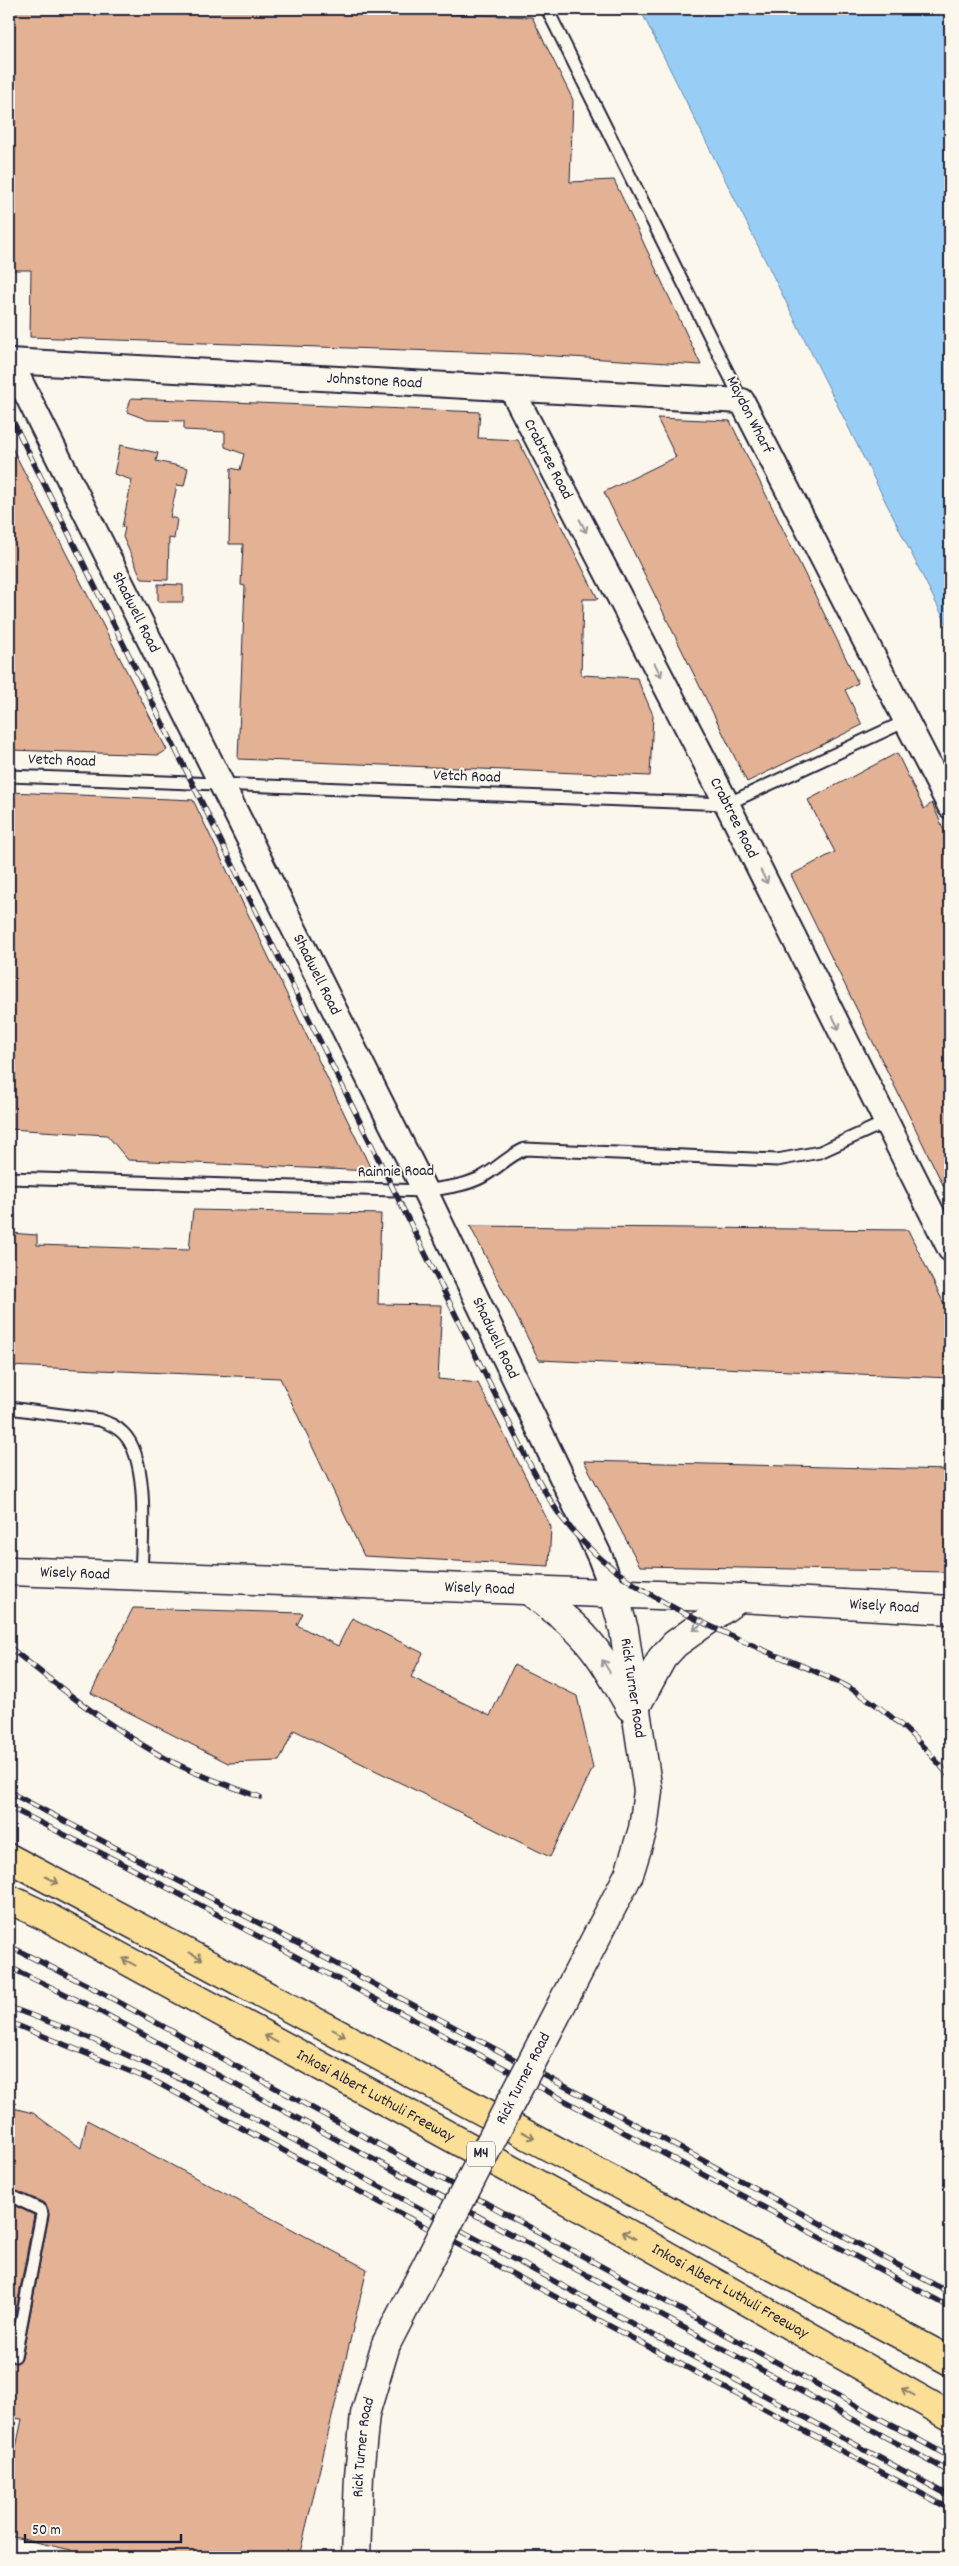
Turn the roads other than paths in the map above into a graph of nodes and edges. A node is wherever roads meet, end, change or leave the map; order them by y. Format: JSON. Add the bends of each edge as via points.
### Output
{"nodes":[{"id":1,"x":548,"y":9,"type":"edge"},
{"id":2,"x":9,"y":361,"type":"edge"},
{"id":3,"x":512,"y":390,"type":"junction"},
{"id":4,"x":742,"y":401,"type":"junction"},
{"id":5,"x":906,"y":721,"type":"junction"},
{"id":6,"x":9,"y":776,"type":"edge"},
{"id":7,"x":219,"y":784,"type":"junction"},
{"id":8,"x":727,"y":804,"type":"junction"},
{"id":9,"x":950,"y":806,"type":"edge"},
{"id":10,"x":886,"y":1122,"type":"junction"},
{"id":11,"x":9,"y":1178,"type":"edge"},
{"id":12,"x":425,"y":1191,"type":"junction"},
{"id":13,"x":950,"y":1249,"type":"edge"},
{"id":14,"x":9,"y":1408,"type":"edge"},
{"id":15,"x":9,"y":1571,"type":"edge"},
{"id":16,"x":142,"y":1576,"type":"junction"},
{"id":17,"x":528,"y":1590,"type":"junction"},
{"id":18,"x":614,"y":1594,"type":"junction"},
{"id":19,"x":738,"y":1598,"type":"junction"},
{"id":20,"x":950,"y":1610,"type":"edge"},
{"id":21,"x":638,"y":1715,"type":"junction"},
{"id":22,"x":9,"y":1858,"type":"edge"},
{"id":23,"x":9,"y":1899,"type":"edge"},
{"id":24,"x":9,"y":2195,"type":"edge"},
{"id":25,"x":15,"y":2356,"type":"dead end"},
{"id":26,"x":950,"y":2362,"type":"edge"},
{"id":27,"x":950,"y":2416,"type":"edge"},
{"id":28,"x":356,"y":2557,"type":"edge"}],
"edges":[{"from":1,"to":4,"type":"lane","name":"Maydon Wharf"},
{"from":2,"to":3,"type":"street","name":"Johnstone Road"},
{"from":2,"to":7,"type":"street","name":"Shadwell Road"},
{"from":3,"to":4,"type":"street","name":"Johnstone Road"},
{"from":3,"to":8,"type":"street","name":"Crabtree Road","one_way":true},
{"from":4,"to":5,"type":"street","name":"Maydon Wharf"},
{"from":5,"to":8,"type":"lane","name":"Vetch Road"},
{"from":5,"to":9,"type":"street","name":"Maydon Wharf"},
{"from":6,"to":7,"type":"lane","name":"Vetch Road"},
{"from":7,"to":8,"type":"lane","name":"Vetch Road"},
{"from":7,"to":12,"type":"street","name":"Shadwell Road"},
{"from":8,"to":10,"type":"street","name":"Crabtree Road","one_way":true},
{"from":10,"to":12,"type":"lane","name":"Rainnie Road","via":[[820,1152],[777,1160],[525,1150],[510,1155],[482,1177]]},
{"from":10,"to":13,"type":"street","name":"Crabtree Road"},
{"from":11,"to":12,"type":"lane","name":"Rainnie Road"},
{"from":12,"to":18,"type":"street","name":"Shadwell Road","via":[[600,1557]]},
{"from":14,"to":16,"type":"lane","via":[[100,1420],[124,1434],[134,1451],[142,1490]]},
{"from":15,"to":16,"type":"street","name":"Wisely Road"},
{"from":16,"to":17,"type":"street","name":"Wisely Road"},
{"from":17,"to":18,"type":"street","name":"Wisely Road"},
{"from":21,"to":17,"type":"street","one_way":true,"via":[[587,1640]]},
{"from":18,"to":19,"type":"street","name":"Wisely Road"},
{"from":18,"to":21,"type":"street","name":"Rick Turner Road","via":[[624,1630]]},
{"from":19,"to":20,"type":"street","name":"Wisely Road"},
{"from":19,"to":21,"type":"street","one_way":true,"via":[[675,1644],[662,1658]]},
{"from":21,"to":28,"type":"street","name":"Rick Turner Road","bridge":true,"via":[[648,1791],[644,1829],[629,1874],[386,2344],[366,2414],[359,2475]]},
{"from":22,"to":26,"type":"highway","number":"M4","one_way":true},
{"from":27,"to":23,"type":"highway","name":"Inkosi Albert Luthuli Freeway","number":"M4","one_way":true,"via":[[610,2224],[79,1934]]},
{"from":24,"to":25,"type":"lane","via":[[42,2214]]}]}
